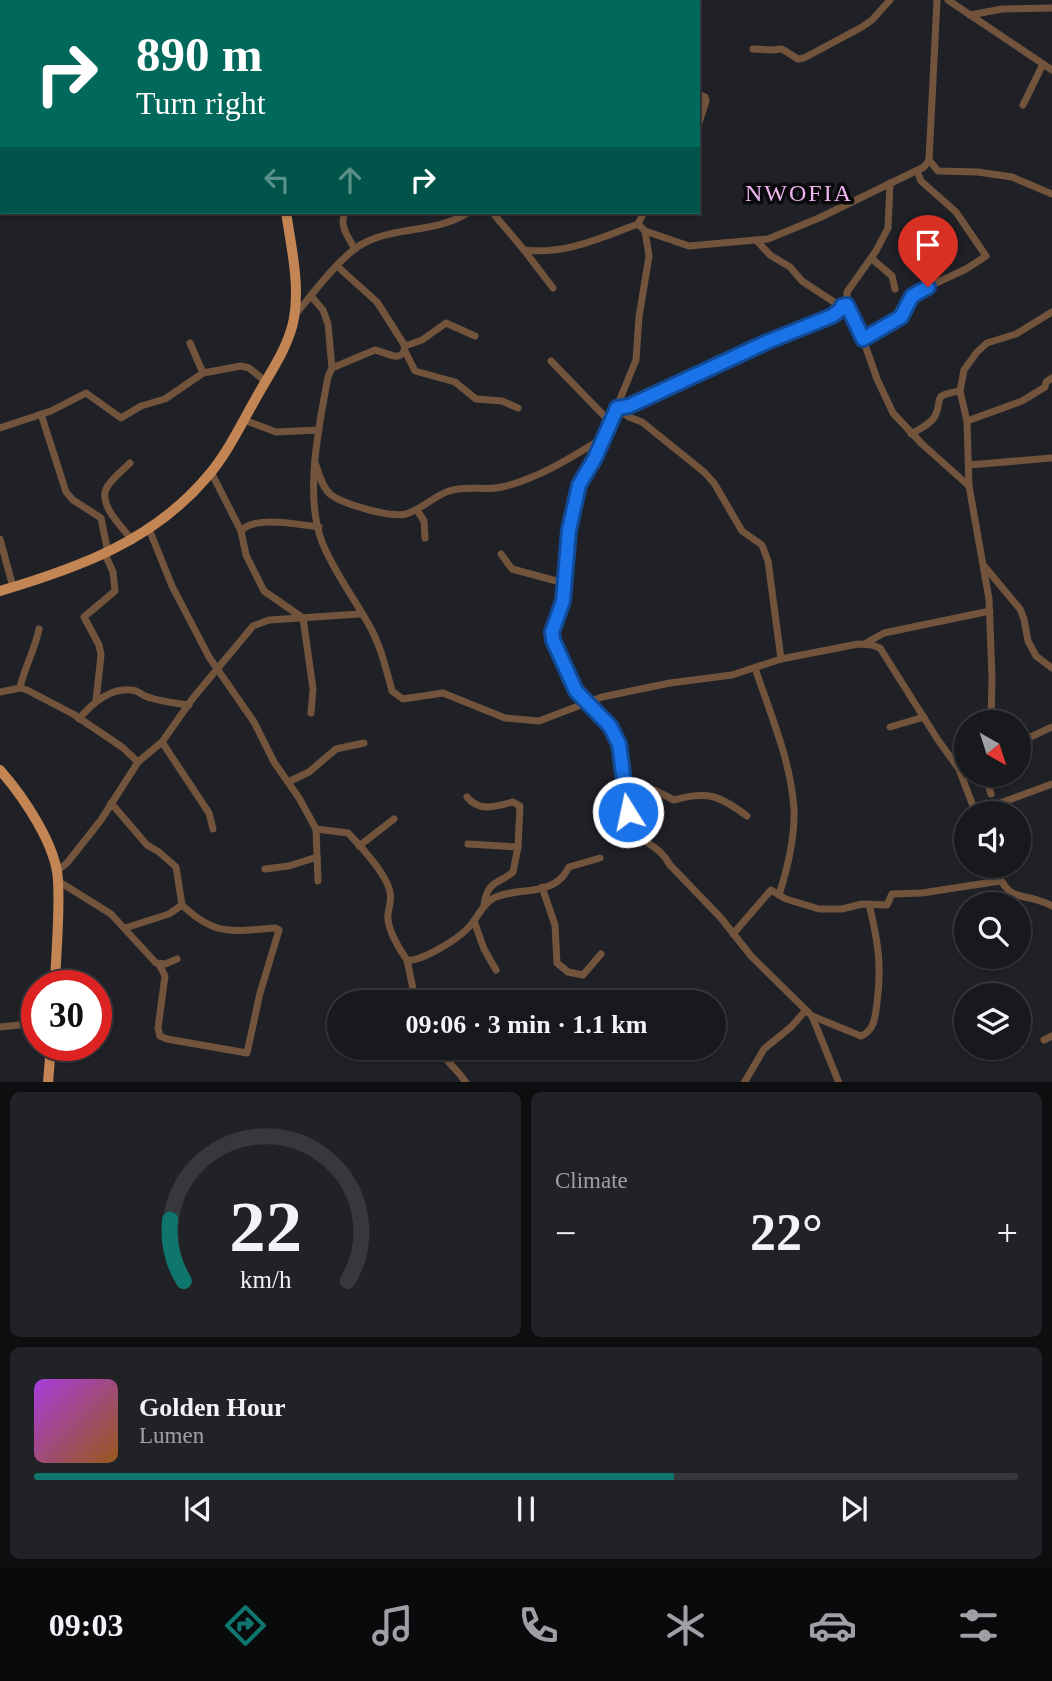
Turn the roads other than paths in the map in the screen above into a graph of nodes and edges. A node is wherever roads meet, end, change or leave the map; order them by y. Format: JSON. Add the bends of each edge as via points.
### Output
{"nodes":[{"id":1,"x":890,"y":0,"type":"edge"},
{"id":2,"x":937,"y":0,"type":"edge"},
{"id":3,"x":948,"y":0,"type":"edge"},
{"id":4,"x":1051,"y":0,"type":"edge"},
{"id":5,"x":1049,"y":8,"type":"edge"},
{"id":6,"x":970,"y":15,"type":"junction"},
{"id":7,"x":753,"y":49,"type":"dead end"},
{"id":8,"x":1043,"y":64,"type":"junction"},
{"id":9,"x":1052,"y":70,"type":"edge"},
{"id":10,"x":700,"y":95,"type":"edge"},
{"id":11,"x":1023,"y":105,"type":"dead end"},
{"id":12,"x":700,"y":120,"type":"edge"},
{"id":13,"x":929,"y":160,"type":"junction"},
{"id":14,"x":917,"y":171,"type":"junction"},
{"id":15,"x":890,"y":183,"type":"junction"},
{"id":16,"x":1052,"y":194,"type":"edge"},
{"id":17,"x":286,"y":214,"type":"edge"},
{"id":18,"x":344,"y":214,"type":"edge"},
{"id":19,"x":466,"y":214,"type":"edge"},
{"id":20,"x":494,"y":214,"type":"edge"},
{"id":21,"x":643,"y":214,"type":"edge"},
{"id":22,"x":638,"y":224,"type":"junction"},
{"id":23,"x":645,"y":231,"type":"junction"},
{"id":24,"x":757,"y":241,"type":"junction"},
{"id":25,"x":355,"y":249,"type":"junction"},
{"id":26,"x":524,"y":250,"type":"junction"},
{"id":27,"x":871,"y":258,"type":"junction"},
{"id":28,"x":337,"y":266,"type":"junction"},
{"id":29,"x":554,"y":288,"type":"dead end"},
{"id":30,"x":895,"y":289,"type":"dead end"},
{"id":31,"x":311,"y":296,"type":"junction"},
{"id":32,"x":844,"y":303,"type":"junction"},
{"id":33,"x":1052,"y":312,"type":"edge"},
{"id":34,"x":294,"y":316,"type":"junction"},
{"id":35,"x":475,"y":336,"type":"dead end"},
{"id":36,"x":863,"y":339,"type":"junction"},
{"id":37,"x":190,"y":343,"type":"dead end"},
{"id":38,"x":405,"y":348,"type":"junction"},
{"id":39,"x":551,"y":361,"type":"dead end"},
{"id":40,"x":332,"y":368,"type":"junction"},
{"id":41,"x":203,"y":373,"type":"junction"},
{"id":42,"x":1052,"y":378,"type":"edge"},
{"id":43,"x":265,"y":381,"type":"junction"},
{"id":44,"x":960,"y":391,"type":"junction"},
{"id":45,"x":518,"y":408,"type":"dead end"},
{"id":46,"x":617,"y":408,"type":"junction"},
{"id":47,"x":41,"y":414,"type":"junction"},
{"id":48,"x":244,"y":420,"type":"junction"},
{"id":49,"x":967,"y":421,"type":"junction"},
{"id":50,"x":611,"y":423,"type":"junction"},
{"id":51,"x":0,"y":428,"type":"edge"},
{"id":52,"x":319,"y":430,"type":"junction"},
{"id":53,"x":911,"y":433,"type":"junction"},
{"id":54,"x":604,"y":438,"type":"junction"},
{"id":55,"x":1052,"y":458,"type":"edge"},
{"id":56,"x":315,"y":462,"type":"junction"},
{"id":57,"x":130,"y":463,"type":"dead end"},
{"id":58,"x":970,"y":465,"type":"junction"},
{"id":59,"x":211,"y":472,"type":"junction"},
{"id":60,"x":968,"y":486,"type":"junction"},
{"id":61,"x":416,"y":510,"type":"junction"},
{"id":62,"x":319,"y":527,"type":"junction"},
{"id":63,"x":149,"y":529,"type":"junction"},
{"id":64,"x":241,"y":531,"type":"junction"},
{"id":65,"x":425,"y":538,"type":"dead end"},
{"id":66,"x":0,"y":539,"type":"edge"},
{"id":67,"x":132,"y":540,"type":"junction"},
{"id":68,"x":106,"y":553,"type":"junction"},
{"id":69,"x":501,"y":554,"type":"dead end"},
{"id":70,"x":983,"y":564,"type":"junction"},
{"id":71,"x":564,"y":583,"type":"junction"},
{"id":72,"x":13,"y":587,"type":"junction"},
{"id":73,"x":0,"y":591,"type":"edge"},
{"id":74,"x":990,"y":611,"type":"junction"},
{"id":75,"x":360,"y":614,"type":"junction"},
{"id":76,"x":303,"y":618,"type":"junction"},
{"id":77,"x":39,"y":629,"type":"dead end"},
{"id":78,"x":865,"y":644,"type":"junction"},
{"id":79,"x":781,"y":659,"type":"junction"},
{"id":80,"x":755,"y":668,"type":"junction"},
{"id":81,"x":1052,"y":668,"type":"edge"},
{"id":82,"x":218,"y":671,"type":"junction"},
{"id":83,"x":20,"y":688,"type":"junction"},
{"id":84,"x":0,"y":692,"type":"edge"},
{"id":85,"x":96,"y":701,"type":"junction"},
{"id":86,"x":586,"y":704,"type":"junction"},
{"id":87,"x":189,"y":705,"type":"junction"},
{"id":88,"x":991,"y":710,"type":"edge"},
{"id":89,"x":311,"y":713,"type":"dead end"},
{"id":90,"x":924,"y":717,"type":"junction"},
{"id":91,"x":79,"y":719,"type":"junction"},
{"id":92,"x":890,"y":727,"type":"dead end"},
{"id":93,"x":1052,"y":727,"type":"edge"},
{"id":94,"x":1031,"y":737,"type":"edge"},
{"id":95,"x":162,"y":742,"type":"junction"},
{"id":96,"x":364,"y":743,"type":"dead end"},
{"id":97,"x":138,"y":762,"type":"junction"},
{"id":98,"x":0,"y":771,"type":"edge"},
{"id":99,"x":288,"y":782,"type":"junction"},
{"id":100,"x":623,"y":784,"type":"junction"},
{"id":101,"x":1052,"y":784,"type":"edge"},
{"id":102,"x":988,"y":788,"type":"edge"},
{"id":103,"x":990,"y":794,"type":"dead end"},
{"id":104,"x":467,"y":797,"type":"dead end"},
{"id":105,"x":971,"y":801,"type":"edge"},
{"id":106,"x":1007,"y":801,"type":"edge"},
{"id":107,"x":111,"y":803,"type":"junction"},
{"id":108,"x":747,"y":816,"type":"dead end"},
{"id":109,"x":394,"y":819,"type":"dead end"},
{"id":110,"x":213,"y":829,"type":"dead end"},
{"id":111,"x":316,"y":829,"type":"junction"},
{"id":112,"x":468,"y":844,"type":"dead end"},
{"id":113,"x":359,"y":846,"type":"junction"},
{"id":114,"x":518,"y":847,"type":"junction"},
{"id":115,"x":317,"y":857,"type":"junction"},
{"id":116,"x":600,"y":858,"type":"dead end"},
{"id":117,"x":265,"y":869,"type":"dead end"},
{"id":118,"x":58,"y":876,"type":"junction"},
{"id":119,"x":999,"y":878,"type":"edge"},
{"id":120,"x":318,"y":881,"type":"dead end"},
{"id":121,"x":1000,"y":881,"type":"junction"},
{"id":122,"x":542,"y":887,"type":"junction"},
{"id":123,"x":779,"y":895,"type":"junction"},
{"id":124,"x":869,"y":904,"type":"junction"},
{"id":125,"x":1051,"y":904,"type":"edge"},
{"id":126,"x":182,"y":905,"type":"junction"},
{"id":127,"x":484,"y":906,"type":"junction"},
{"id":128,"x":474,"y":921,"type":"junction"},
{"id":129,"x":125,"y":928,"type":"junction"},
{"id":130,"x":733,"y":934,"type":"junction"},
{"id":131,"x":601,"y":954,"type":"dead end"},
{"id":132,"x":177,"y":959,"type":"dead end"},
{"id":133,"x":407,"y":960,"type":"junction"},
{"id":134,"x":159,"y":964,"type":"junction"},
{"id":135,"x":55,"y":970,"type":"edge"},
{"id":136,"x":496,"y":970,"type":"dead end"},
{"id":137,"x":413,"y":990,"type":"edge"},
{"id":138,"x":809,"y":1013,"type":"junction"},
{"id":139,"x":21,"y":1025,"type":"edge"},
{"id":140,"x":0,"y":1027,"type":"edge"},
{"id":141,"x":447,"y":1060,"type":"edge"},
{"id":142,"x":50,"y":1061,"type":"edge"},
{"id":143,"x":48,"y":1082,"type":"edge"},
{"id":144,"x":465,"y":1082,"type":"edge"},
{"id":145,"x":745,"y":1082,"type":"edge"},
{"id":146,"x":839,"y":1082,"type":"edge"}],
"edges":[{"from":1,"to":7,"type":"street","via":[[862,27],[804,58],[798,60],[782,49]]},
{"from":2,"to":13,"type":"street"},
{"from":3,"to":6,"type":"street"},
{"from":4,"to":5,"type":"street"},
{"from":5,"to":6,"type":"street"},
{"from":6,"to":8,"type":"street"},
{"from":8,"to":9,"type":"street"},
{"from":8,"to":11,"type":"street"},
{"from":10,"to":12,"type":"street","via":[[706,102]]},
{"from":13,"to":14,"type":"street"},
{"from":13,"to":16,"type":"street","via":[[938,171],[1012,177]]},
{"from":14,"to":15,"type":"street"},
{"from":14,"to":36,"type":"street","via":[[921,181],[956,212],[986,256],[917,292],[901,317]]},
{"from":15,"to":24,"type":"street","via":[[819,218]]},
{"from":15,"to":27,"type":"street","via":[[888,228]]},
{"from":17,"to":34,"type":"main road","via":[[295,282]]},
{"from":18,"to":25,"type":"street","via":[[343,227]]},
{"from":19,"to":25,"type":"street","via":[[433,227],[378,237]]},
{"from":20,"to":26,"type":"street"},
{"from":21,"to":22,"type":"street"},
{"from":22,"to":23,"type":"street"},
{"from":22,"to":26,"type":"street","via":[[579,247]]},
{"from":23,"to":24,"type":"street","via":[[689,246]]},
{"from":23,"to":46,"type":"street","via":[[648,273],[636,360]]},
{"from":24,"to":32,"type":"street","via":[[802,281]]},
{"from":25,"to":28,"type":"street"},
{"from":26,"to":29,"type":"street"},
{"from":27,"to":30,"type":"street","via":[[892,276]]},
{"from":27,"to":32,"type":"street","via":[[850,286]]},
{"from":28,"to":31,"type":"street"},
{"from":28,"to":38,"type":"street","via":[[377,302]]},
{"from":31,"to":34,"type":"street"},
{"from":31,"to":40,"type":"street","via":[[328,324]]},
{"from":32,"to":36,"type":"street"},
{"from":32,"to":46,"type":"street","via":[[832,316]]},
{"from":33,"to":44,"type":"street","via":[[1016,334],[987,343],[964,370]]},
{"from":34,"to":43,"type":"main road","via":[[287,341]]},
{"from":35,"to":38,"type":"street","via":[[446,323]]},
{"from":36,"to":53,"type":"street","via":[[885,399]]},
{"from":37,"to":41,"type":"street"},
{"from":38,"to":40,"type":"street","via":[[401,354],[389,356],[375,350]]},
{"from":38,"to":45,"type":"street","via":[[415,371],[455,382],[476,399]]},
{"from":39,"to":50,"type":"street"},
{"from":40,"to":52,"type":"street"},
{"from":41,"to":43,"type":"street","via":[[242,366]]},
{"from":41,"to":47,"type":"street","via":[[165,399],[121,418],[86,393]]},
{"from":42,"to":49,"type":"street","via":[[1022,401]]},
{"from":43,"to":48,"type":"main road"},
{"from":44,"to":49,"type":"street"},
{"from":44,"to":53,"type":"street","via":[[942,396],[927,425]]},
{"from":46,"to":50,"type":"street"},
{"from":46,"to":79,"type":"street","via":[[642,422],[704,472],[742,531],[762,545]]},
{"from":47,"to":51,"type":"street"},
{"from":47,"to":68,"type":"street","via":[[66,492],[102,518]]},
{"from":48,"to":52,"type":"street","via":[[276,432]]},
{"from":48,"to":59,"type":"main road"},
{"from":49,"to":58,"type":"street"},
{"from":50,"to":54,"type":"street"},
{"from":52,"to":56,"type":"street"},
{"from":53,"to":60,"type":"street"},
{"from":54,"to":61,"type":"street","via":[[525,480],[502,487],[448,491]]},
{"from":54,"to":71,"type":"street","via":[[579,485]]},
{"from":55,"to":58,"type":"street"},
{"from":56,"to":61,"type":"street","via":[[326,489],[335,497],[398,516]]},
{"from":56,"to":62,"type":"street"},
{"from":57,"to":67,"type":"street","via":[[105,494],[106,503]]},
{"from":58,"to":60,"type":"street"},
{"from":59,"to":63,"type":"main road"},
{"from":59,"to":64,"type":"street"},
{"from":60,"to":70,"type":"street"},
{"from":61,"to":65,"type":"street","via":[[424,521]]},
{"from":62,"to":64,"type":"street","via":[[258,522]]},
{"from":62,"to":75,"type":"street"},
{"from":63,"to":67,"type":"main road"},
{"from":63,"to":82,"type":"street"},
{"from":64,"to":76,"type":"street","via":[[246,555],[264,591]]},
{"from":66,"to":72,"type":"street"},
{"from":67,"to":68,"type":"main road"},
{"from":68,"to":72,"type":"main road"},
{"from":68,"to":85,"type":"street","via":[[115,591],[84,617],[101,655]]},
{"from":69,"to":71,"type":"street","via":[[512,569]]},
{"from":70,"to":74,"type":"street"},
{"from":70,"to":81,"type":"street","via":[[1022,613],[1036,656]]},
{"from":71,"to":86,"type":"street","via":[[553,640]]},
{"from":72,"to":73,"type":"main road"},
{"from":74,"to":78,"type":"street","via":[[884,633]]},
{"from":74,"to":88,"type":"street"},
{"from":75,"to":76,"type":"street"},
{"from":75,"to":86,"type":"street","via":[[378,644],[392,691],[403,699],[443,693],[505,718],[539,721]]},
{"from":76,"to":82,"type":"street","via":[[262,621],[253,626]]},
{"from":76,"to":89,"type":"street","via":[[313,689]]},
{"from":77,"to":83,"type":"street"},
{"from":78,"to":79,"type":"street"},
{"from":78,"to":90,"type":"street","via":[[880,648]]},
{"from":79,"to":80,"type":"street"},
{"from":80,"to":86,"type":"street","via":[[602,697]]},
{"from":80,"to":123,"type":"street","via":[[786,761],[793,799],[790,854]]},
{"from":82,"to":87,"type":"street"},
{"from":82,"to":99,"type":"street"},
{"from":83,"to":84,"type":"street"},
{"from":83,"to":91,"type":"street"},
{"from":85,"to":87,"type":"street","via":[[109,694],[136,691]]},
{"from":85,"to":91,"type":"street"},
{"from":86,"to":100,"type":"street","via":[[615,734]]},
{"from":87,"to":95,"type":"street"},
{"from":90,"to":92,"type":"street"},
{"from":90,"to":105,"type":"street","via":[[959,769]]},
{"from":91,"to":97,"type":"street"},
{"from":93,"to":94,"type":"street"},
{"from":95,"to":97,"type":"street"},
{"from":95,"to":110,"type":"street","via":[[209,813]]},
{"from":96,"to":99,"type":"street","via":[[336,749],[309,772]]},
{"from":97,"to":107,"type":"street"},
{"from":98,"to":118,"type":"main road","via":[[36,821]]},
{"from":99,"to":111,"type":"street"},
{"from":100,"to":108,"type":"street","via":[[654,790],[674,800],[693,794],[722,799]]},
{"from":100,"to":130,"type":"street","via":[[636,833],[665,855]]},
{"from":101,"to":106,"type":"street"},
{"from":102,"to":103,"type":"street"},
{"from":104,"to":114,"type":"street","via":[[486,808],[518,804]]},
{"from":107,"to":118,"type":"street"},
{"from":107,"to":126,"type":"street","via":[[148,845],[176,867]]},
{"from":109,"to":113,"type":"street"},
{"from":111,"to":113,"type":"street","via":[[344,831]]},
{"from":111,"to":115,"type":"street"},
{"from":112,"to":114,"type":"street"},
{"from":113,"to":133,"type":"street","via":[[390,888],[388,923]]},
{"from":114,"to":127,"type":"street","via":[[513,872],[491,885]]},
{"from":115,"to":117,"type":"street"},
{"from":115,"to":120,"type":"street"},
{"from":116,"to":122,"type":"street","via":[[569,867],[564,876]]},
{"from":118,"to":129,"type":"street"},
{"from":118,"to":135,"type":"main road"},
{"from":119,"to":121,"type":"street"},
{"from":121,"to":124,"type":"street","via":[[892,894],[887,905]]},
{"from":121,"to":125,"type":"street","via":[[1013,894]]},
{"from":122,"to":127,"type":"street","via":[[502,895]]},
{"from":122,"to":131,"type":"street","via":[[555,925],[557,963],[568,972],[583,975]]},
{"from":123,"to":124,"type":"street","via":[[818,909]]},
{"from":123,"to":130,"type":"street","via":[[768,891]]},
{"from":124,"to":138,"type":"street","via":[[881,973],[870,1030],[861,1036]]},
{"from":126,"to":129,"type":"street"},
{"from":126,"to":134,"type":"street","via":[[220,931],[279,930],[247,1053],[163,1038],[158,1028],[165,976]]},
{"from":127,"to":128,"type":"street"},
{"from":128,"to":133,"type":"street","via":[[460,935],[420,958]]},
{"from":128,"to":136,"type":"street"},
{"from":129,"to":134,"type":"street"},
{"from":130,"to":138,"type":"street"},
{"from":132,"to":134,"type":"street"},
{"from":133,"to":137,"type":"street"},
{"from":138,"to":145,"type":"street","via":[[764,1049]]},
{"from":138,"to":146,"type":"street"},
{"from":139,"to":140,"type":"street"},
{"from":141,"to":144,"type":"street"},
{"from":142,"to":143,"type":"main road"}]}
